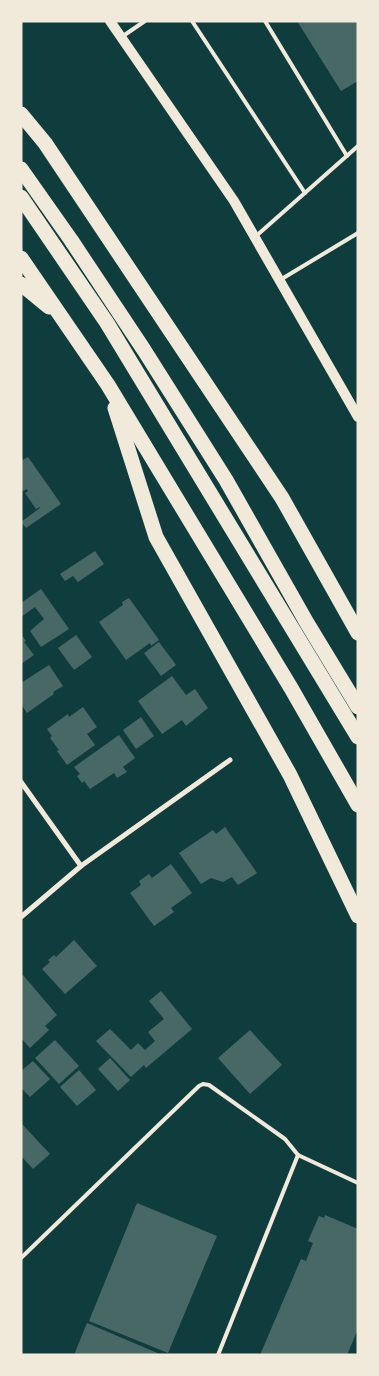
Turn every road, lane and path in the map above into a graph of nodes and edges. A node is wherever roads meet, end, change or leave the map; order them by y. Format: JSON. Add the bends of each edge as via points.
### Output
{"nodes":[{"id":1,"x":110,"y":21,"type":"edge"},
{"id":2,"x":145,"y":21,"type":"edge"},
{"id":3,"x":192,"y":21,"type":"edge"},
{"id":4,"x":265,"y":21,"type":"edge"},
{"id":5,"x":121,"y":38,"type":"junction"},
{"id":6,"x":21,"y":100,"type":"edge"},
{"id":7,"x":21,"y":114,"type":"edge"},
{"id":8,"x":45,"y":143,"type":"junction"},
{"id":9,"x":358,"y":146,"type":"edge"},
{"id":10,"x":347,"y":156,"type":"junction"},
{"id":11,"x":21,"y":169,"type":"edge"},
{"id":12,"x":305,"y":193,"type":"junction"},
{"id":13,"x":21,"y":197,"type":"edge"},
{"id":14,"x":358,"y":233,"type":"edge"},
{"id":15,"x":255,"y":237,"type":"junction"},
{"id":16,"x":21,"y":258,"type":"edge"},
{"id":17,"x":280,"y":280,"type":"junction"},
{"id":18,"x":21,"y":284,"type":"edge"},
{"id":19,"x":64,"y":319,"type":"junction"},
{"id":20,"x":108,"y":385,"type":"junction"},
{"id":21,"x":358,"y":417,"type":"edge"},
{"id":22,"x":358,"y":633,"type":"edge"},
{"id":23,"x":358,"y":707,"type":"edge"},
{"id":24,"x":358,"y":738,"type":"edge"},
{"id":25,"x":230,"y":760,"type":"dead end"},
{"id":26,"x":21,"y":782,"type":"edge"},
{"id":27,"x":358,"y":805,"type":"edge"},
{"id":28,"x":81,"y":866,"type":"junction"},
{"id":29,"x":358,"y":916,"type":"edge"},
{"id":30,"x":21,"y":917,"type":"edge"},
{"id":31,"x":298,"y":1155,"type":"junction"},
{"id":32,"x":358,"y":1183,"type":"edge"},
{"id":33,"x":21,"y":1258,"type":"edge"},
{"id":34,"x":218,"y":1355,"type":"edge"}],
"edges":[{"from":1,"to":5,"type":"main road"},
{"from":2,"to":5,"type":"lane"},
{"from":3,"to":12,"type":"lane"},
{"from":4,"to":10,"type":"lane"},
{"from":5,"to":15,"type":"main road","via":[[234,201]]},
{"from":6,"to":8,"type":"highway"},
{"from":7,"to":8,"type":"highway"},
{"from":8,"to":22,"type":"highway","via":[[282,498]]},
{"from":9,"to":10,"type":"lane"},
{"from":10,"to":12,"type":"lane"},
{"from":11,"to":23,"type":"highway","via":[[139,342],[226,480]]},
{"from":12,"to":15,"type":"lane"},
{"from":13,"to":24,"type":"highway","via":[[107,323]]},
{"from":14,"to":17,"type":"lane"},
{"from":15,"to":17,"type":"main road"},
{"from":16,"to":19,"type":"highway"},
{"from":17,"to":21,"type":"main road"},
{"from":18,"to":19,"type":"highway"},
{"from":19,"to":20,"type":"highway"},
{"from":20,"to":27,"type":"highway"},
{"from":20,"to":29,"type":"highway","via":[[156,537],[290,775]]},
{"from":25,"to":28,"type":"street"},
{"from":26,"to":28,"type":"street"},
{"from":28,"to":30,"type":"street"},
{"from":31,"to":32,"type":"lane"},
{"from":31,"to":33,"type":"lane","via":[[285,1139],[209,1085],[203,1084]]},
{"from":31,"to":34,"type":"lane"}]}
